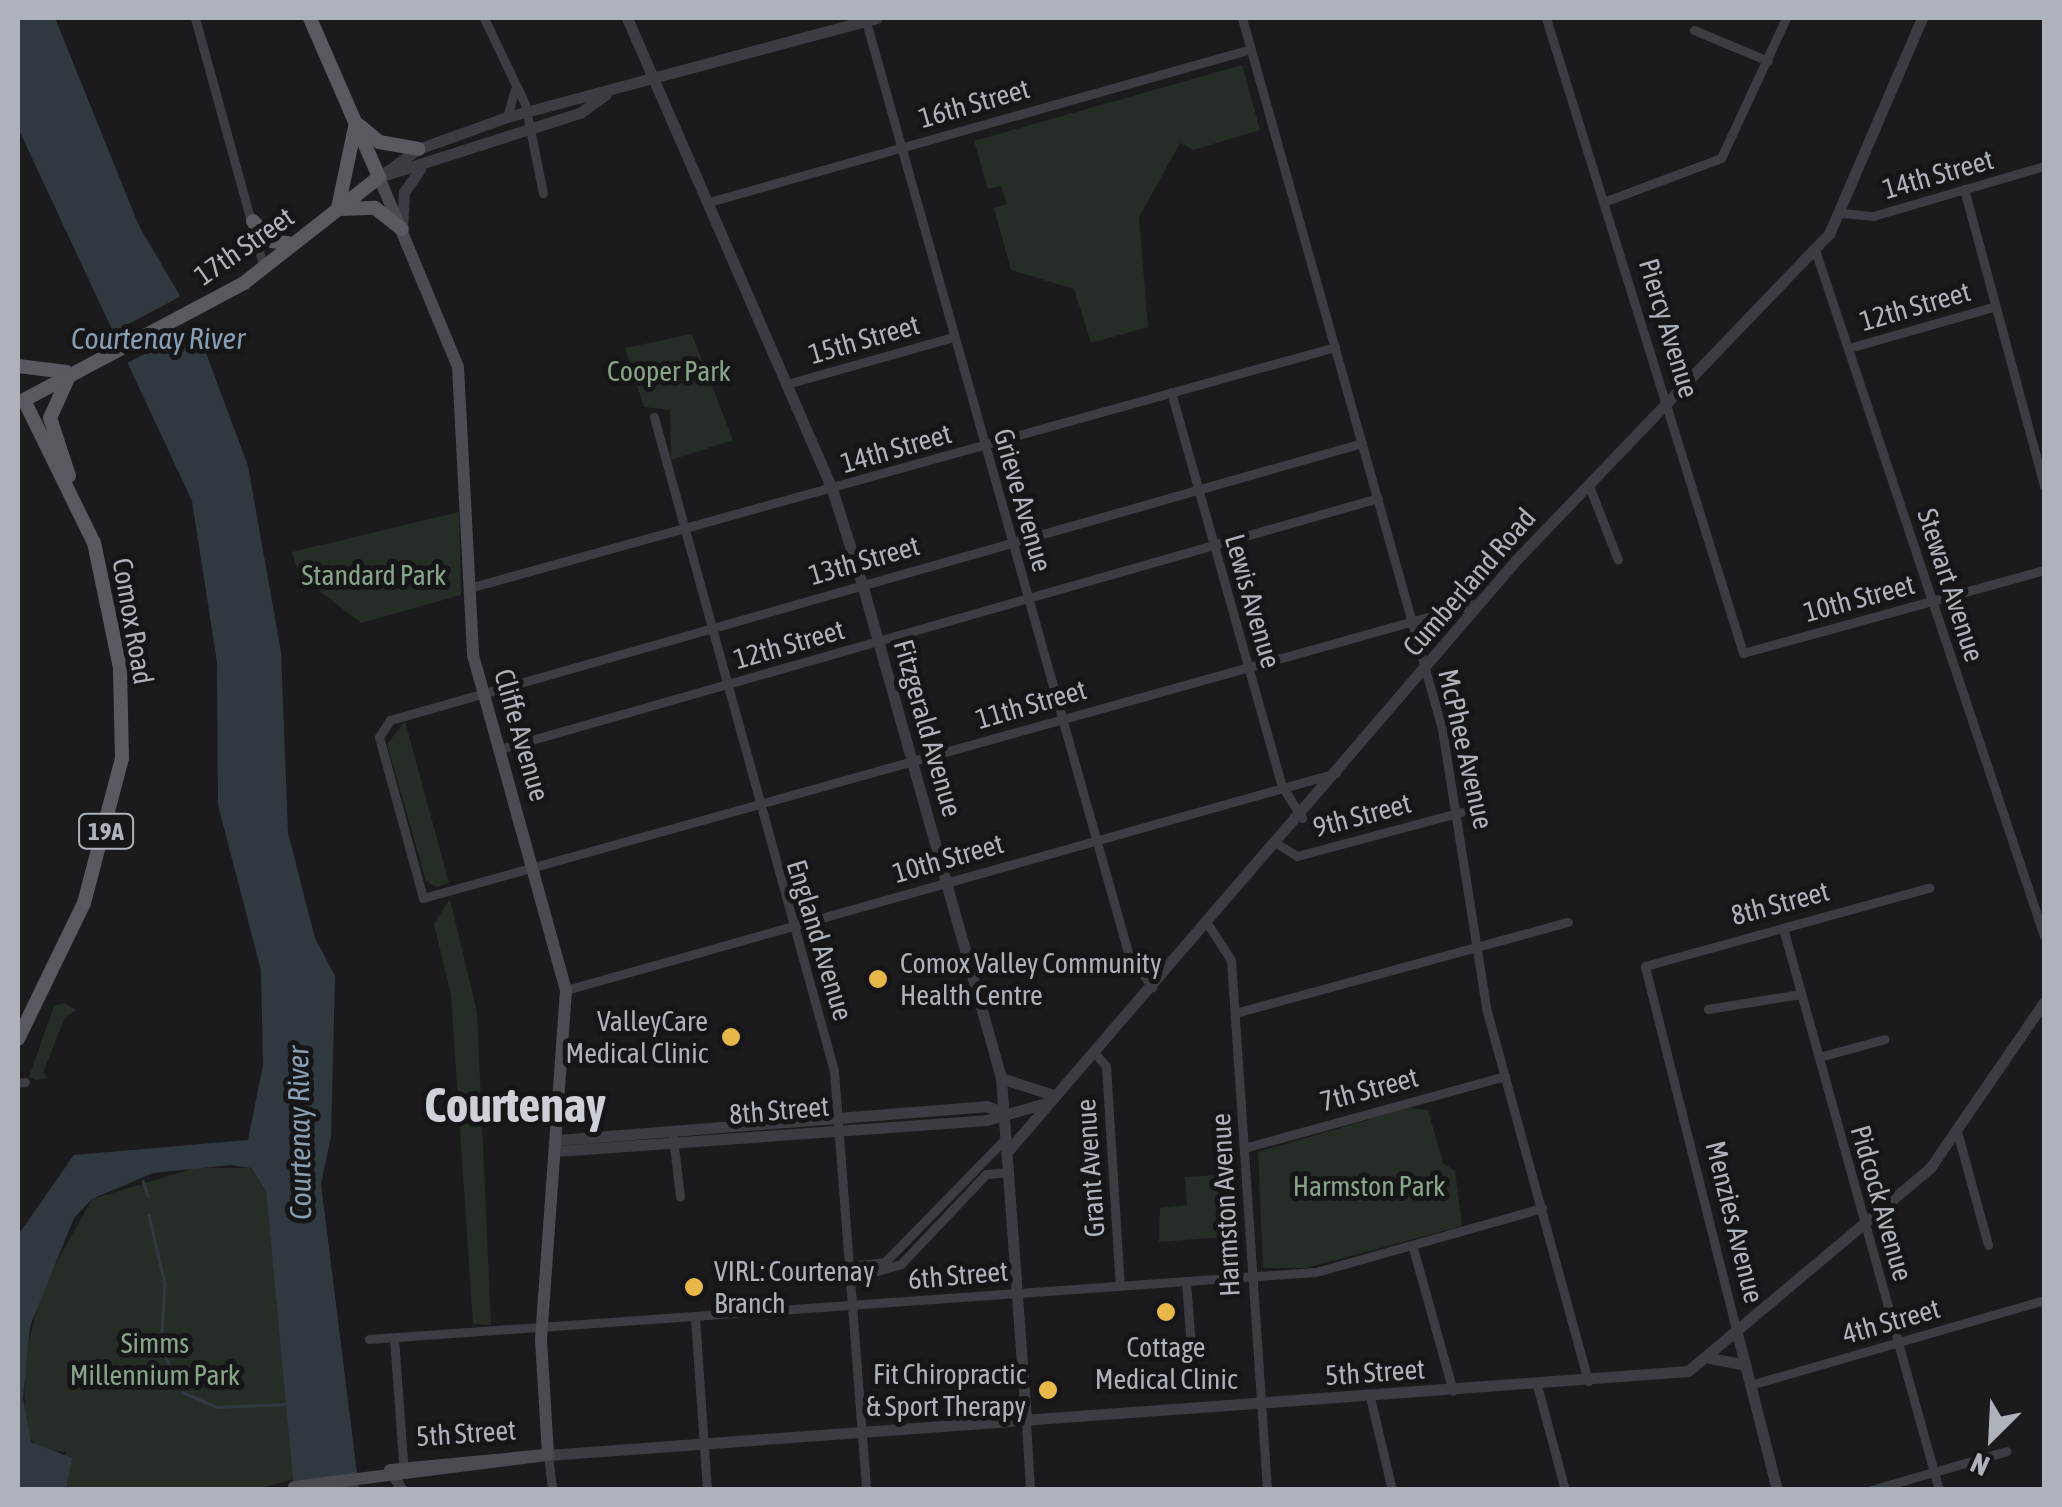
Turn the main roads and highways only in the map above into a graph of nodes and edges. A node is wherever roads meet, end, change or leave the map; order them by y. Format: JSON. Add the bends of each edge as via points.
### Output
{"nodes":[{"id":1,"x":310,"y":18,"type":"edge"},
{"id":2,"x":356,"y":121,"type":"junction"},
{"id":3,"x":422,"y":156,"type":"road end"},
{"id":4,"x":379,"y":177,"type":"junction"},
{"id":5,"x":338,"y":209,"type":"junction"},
{"id":6,"x":253,"y":222,"type":"road end"},
{"id":7,"x":402,"y":228,"type":"junction"},
{"id":8,"x":293,"y":244,"type":"junction"},
{"id":9,"x":18,"y":366,"type":"edge"},
{"id":10,"x":73,"y":372,"type":"junction"},
{"id":11,"x":20,"y":394,"type":"edge"},
{"id":12,"x":69,"y":486,"type":"junction"},
{"id":13,"x":18,"y":1038,"type":"edge"},
{"id":14,"x":546,"y":1424,"type":"junction"},
{"id":15,"x":529,"y":1452,"type":"junction"},
{"id":16,"x":548,"y":1455,"type":"junction"},
{"id":17,"x":390,"y":1468,"type":"junction"},
{"id":18,"x":290,"y":1488,"type":"edge"}],
"edges":[{"from":1,"to":2,"type":"main road","name":"Cliffe Avenue"},
{"from":2,"to":3,"type":"main road","via":[[380,142]]},
{"from":2,"to":4,"type":"main road","name":"Cliffe Avenue"},
{"from":2,"to":5,"type":"main road"},
{"from":4,"to":5,"type":"main road","name":"17th Street","number":"19A"},
{"from":4,"to":7,"type":"main road","name":"Cliffe Avenue"},
{"from":5,"to":7,"type":"main road","via":[[376,208]]},
{"from":5,"to":8,"type":"main road","name":"17th Street","number":"19A"},
{"from":6,"to":8,"type":"main road","via":[[272,241]]},
{"from":7,"to":14,"type":"main road","name":"Cliffe Avenue","via":[[458,367],[469,588],[483,692],[566,990],[541,1328]]},
{"from":8,"to":10,"type":"main road","name":"17th Street","number":"19A","via":[[215,300]]},
{"from":9,"to":10,"type":"main road"},
{"from":10,"to":11,"type":"main road","name":"17th Street","number":"19A"},
{"from":10,"to":12,"type":"main road","via":[[50,418]]},
{"from":11,"to":12,"type":"main road","name":"Comox Road","number":"19A"},
{"from":12,"to":13,"type":"main road","name":"Comox Road","number":"19A","via":[[115,638],[122,758],[84,903]]},
{"from":14,"to":15,"type":"main road"},
{"from":14,"to":16,"type":"main road","name":"Cliffe Avenue"},
{"from":15,"to":16,"type":"main road","name":"5th Street"},
{"from":15,"to":17,"type":"main road","name":"5th Street"},
{"from":16,"to":17,"type":"main road","name":"5th Street"},
{"from":17,"to":18,"type":"main road","name":"5th Street"}]}
